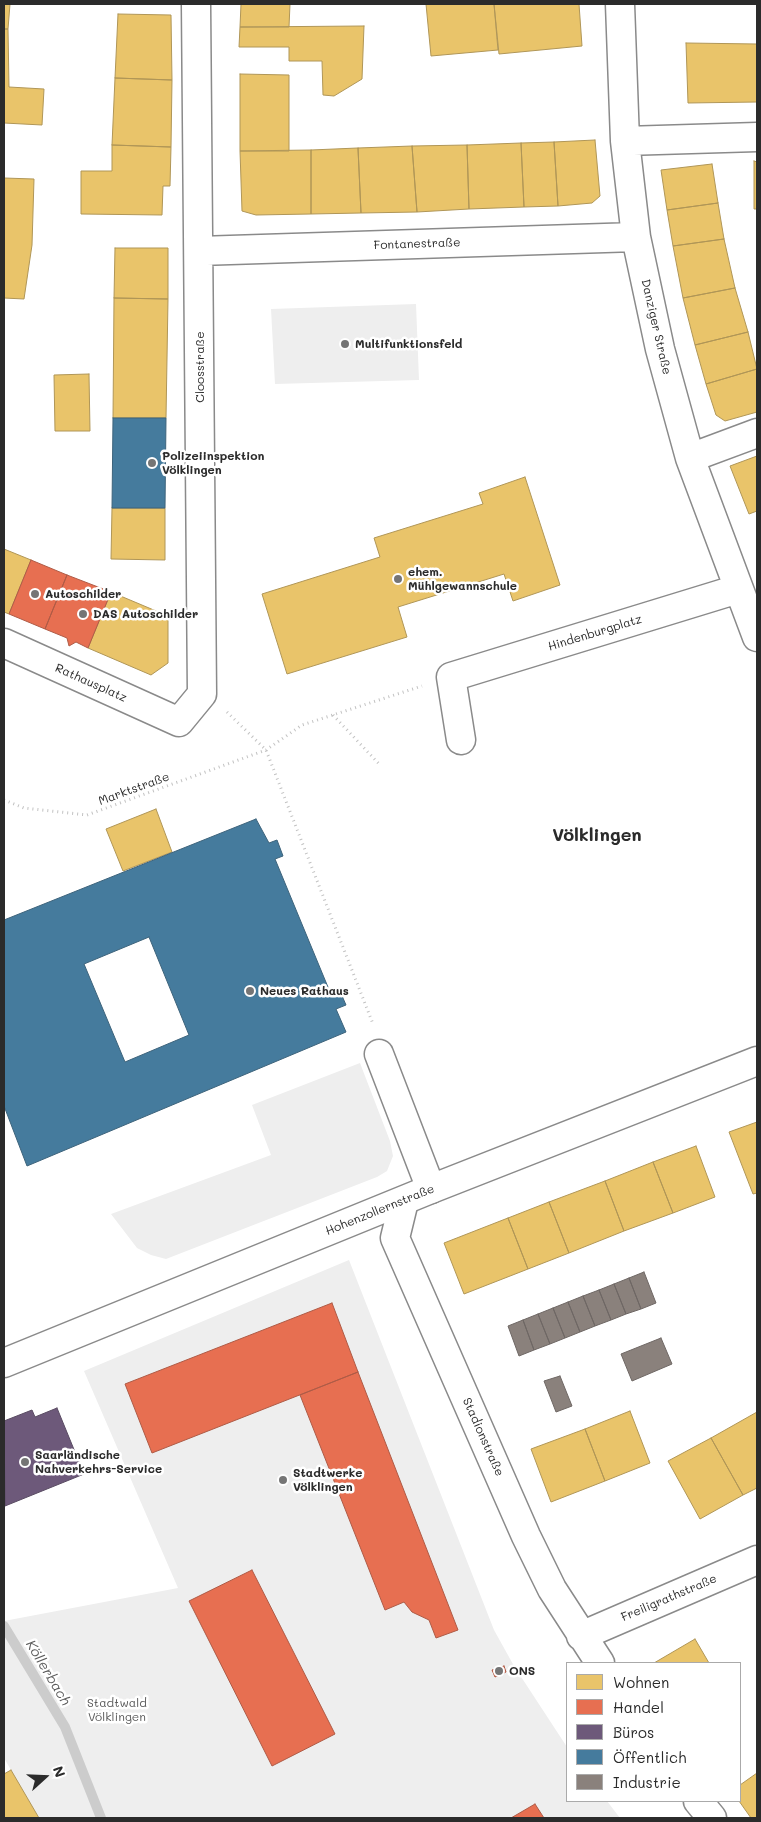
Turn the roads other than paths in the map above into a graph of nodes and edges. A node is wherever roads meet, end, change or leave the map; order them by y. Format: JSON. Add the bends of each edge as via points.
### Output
{"nodes":[{"id":1,"x":196,"y":4,"type":"edge"},
{"id":2,"x":620,"y":4,"type":"edge"},
{"id":3,"x":757,"y":137,"type":"edge"},
{"id":4,"x":625,"y":141,"type":"junction"},
{"id":5,"x":636,"y":237,"type":"junction"},
{"id":6,"x":199,"y":251,"type":"junction"},
{"id":7,"x":757,"y":433,"type":"edge"},
{"id":8,"x":690,"y":458,"type":"junction"},
{"id":9,"x":738,"y":589,"type":"junction"},
{"id":10,"x":757,"y":637,"type":"edge"},
{"id":11,"x":4,"y":643,"type":"edge"},
{"id":12,"x":179,"y":722,"type":"joint"},
{"id":13,"x":461,"y":740,"type":"dead end"},
{"id":14,"x":379,"y":1054,"type":"road end"},
{"id":15,"x":757,"y":1062,"type":"edge"},
{"id":16,"x":444,"y":1184,"type":"junction"},
{"id":17,"x":404,"y":1201,"type":"junction"},
{"id":18,"x":4,"y":1363,"type":"edge"},
{"id":19,"x":757,"y":1560,"type":"edge"},
{"id":20,"x":581,"y":1636,"type":"junction"},
{"id":21,"x":599,"y":1662,"type":"edge"},
{"id":22,"x":699,"y":1802,"type":"edge"},
{"id":23,"x":712,"y":1818,"type":"edge"}],
"edges":[{"from":1,"to":6,"type":"street","name":"Cloosstraße"},
{"from":2,"to":4,"type":"street","name":"Danziger Straße"},
{"from":3,"to":4,"type":"street"},
{"from":4,"to":5,"type":"street","name":"Danziger Straße"},
{"from":5,"to":6,"type":"street","name":"Fontanestraße"},
{"from":5,"to":8,"type":"street","name":"Danziger Straße","via":[[660,349]]},
{"from":6,"to":12,"type":"street","name":"Cloosstraße","via":[[202,694]]},
{"from":7,"to":8,"type":"street"},
{"from":8,"to":9,"type":"street","name":"Danziger Straße"},
{"from":9,"to":10,"type":"street","name":"Danziger Straße"},
{"from":9,"to":13,"type":"street","name":"Hindenburgplatz","via":[[452,677]]},
{"from":11,"to":12,"type":"street","name":"Rathausplatz"},
{"from":14,"to":16,"type":"street"},
{"from":15,"to":16,"type":"street","name":"Hohenzollernstraße"},
{"from":16,"to":17,"type":"street","name":"Hohenzollernstraße"},
{"from":17,"to":18,"type":"street","name":"Hohenzollernstraße"},
{"from":17,"to":20,"type":"street","name":"Stadionstraße","via":[[395,1238],[526,1536],[552,1589]]},
{"from":19,"to":20,"type":"street","name":"Freiligrathstraße"},
{"from":20,"to":21,"type":"street","name":"Stadionstraße"},
{"from":22,"to":23,"type":"street"}]}
